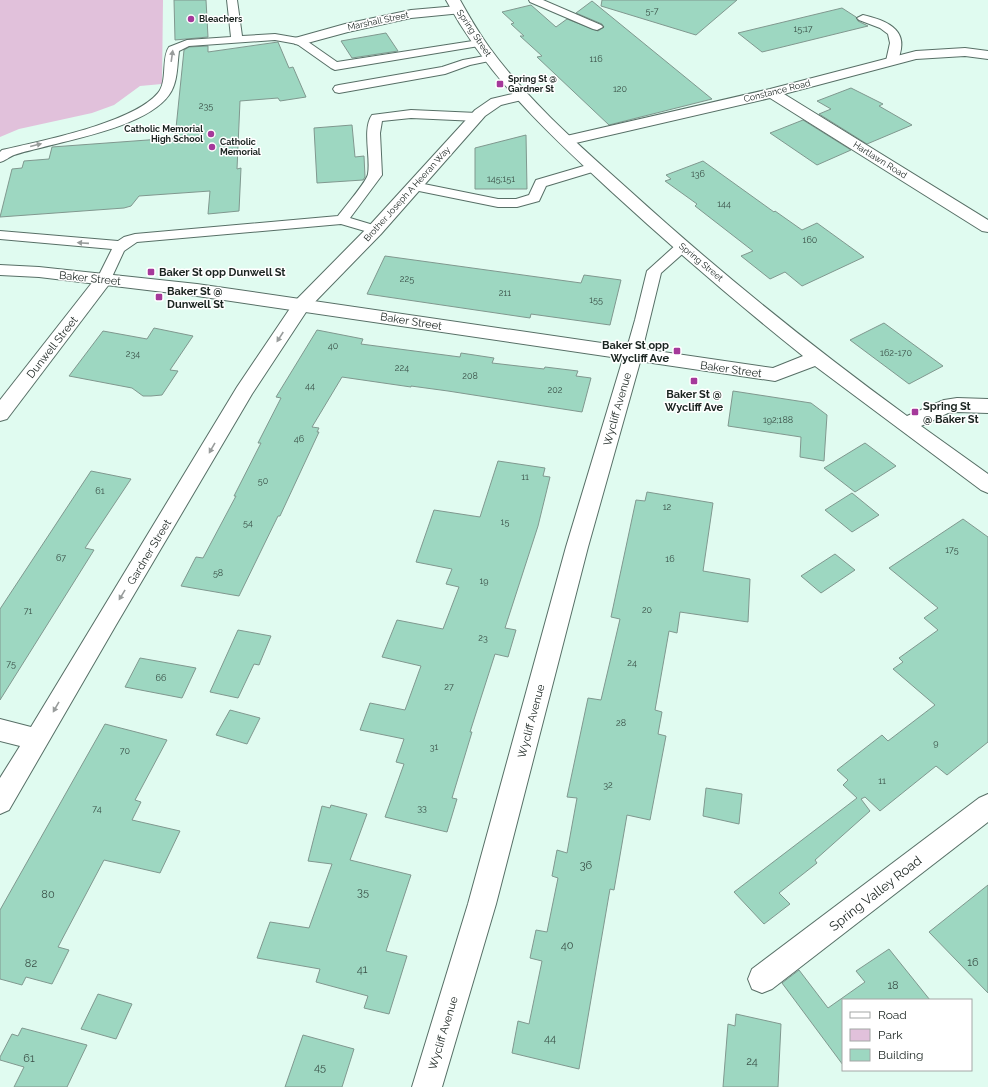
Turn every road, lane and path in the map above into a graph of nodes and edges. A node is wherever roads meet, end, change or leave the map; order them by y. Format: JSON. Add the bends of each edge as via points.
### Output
{"nodes":[{"id":1,"x":232,"y":0,"type":"edge"},
{"id":2,"x":534,"y":0,"type":"edge"},
{"id":3,"x":455,"y":5,"type":"edge"},
{"id":4,"x":863,"y":18,"type":"dead end"},
{"id":5,"x":596,"y":27,"type":"dead end"},
{"id":6,"x":237,"y":39,"type":"junction"},
{"id":7,"x":300,"y":41,"type":"junction"},
{"id":8,"x":479,"y":43,"type":"junction"},
{"id":9,"x":988,"y":55,"type":"edge"},
{"id":10,"x":490,"y":58,"type":"junction"},
{"id":11,"x":892,"y":61,"type":"junction"},
{"id":12,"x":339,"y":89,"type":"dead end"},
{"id":13,"x":772,"y":93,"type":"junction"},
{"id":14,"x":521,"y":96,"type":"junction"},
{"id":15,"x":477,"y":117,"type":"junction"},
{"id":16,"x":567,"y":140,"type":"junction"},
{"id":17,"x":0,"y":158,"type":"edge"},
{"id":18,"x":594,"y":167,"type":"junction"},
{"id":19,"x":414,"y":186,"type":"junction"},
{"id":20,"x":342,"y":220,"type":"junction"},
{"id":21,"x":988,"y":227,"type":"edge"},
{"id":22,"x":375,"y":230,"type":"junction"},
{"id":23,"x":0,"y":235,"type":"edge"},
{"id":24,"x":122,"y":246,"type":"junction"},
{"id":25,"x":682,"y":246,"type":"junction"},
{"id":26,"x":0,"y":270,"type":"edge"},
{"id":27,"x":104,"y":279,"type":"junction"},
{"id":28,"x":302,"y":305,"type":"junction"},
{"id":29,"x":633,"y":355,"type":"junction"},
{"id":30,"x":817,"y":358,"type":"junction"},
{"id":31,"x":988,"y":406,"type":"edge"},
{"id":32,"x":0,"y":414,"type":"edge"},
{"id":33,"x":907,"y":425,"type":"junction"},
{"id":34,"x":988,"y":484,"type":"edge"},
{"id":35,"x":0,"y":730,"type":"edge"},
{"id":36,"x":38,"y":739,"type":"junction"},
{"id":37,"x":0,"y":802,"type":"edge"},
{"id":38,"x":988,"y":806,"type":"edge"},
{"id":39,"x":762,"y":979,"type":"dead end"},
{"id":40,"x":427,"y":1087,"type":"edge"}],
"edges":[{"from":1,"to":6,"type":"lane"},
{"from":2,"to":5,"type":"lane"},
{"from":3,"to":7,"type":"street","name":"Marshall Street","via":[[345,28]]},
{"from":3,"to":8,"type":"street","name":"Spring Street"},
{"from":4,"to":11,"type":"lane","via":[[893,33],[896,41]]},
{"from":6,"to":7,"type":"lane","via":[[275,37]]},
{"from":17,"to":6,"type":"lane","one_way":true,"via":[[7,153],[109,126],[126,119],[155,103],[164,94],[173,49],[187,43]]},
{"from":7,"to":8,"type":"lane","via":[[334,66]]},
{"from":8,"to":10,"type":"street","name":"Spring Street"},
{"from":9,"to":11,"type":"street","name":"Constance Road","via":[[965,52],[916,55]]},
{"from":10,"to":12,"type":"lane","via":[[467,62],[445,70]]},
{"from":10,"to":14,"type":"street","name":"Spring Street"},
{"from":11,"to":13,"type":"street","name":"Constance Road"},
{"from":13,"to":16,"type":"street","name":"Constance Road"},
{"from":13,"to":21,"type":"street","name":"Hartlawn Road"},
{"from":14,"to":15,"type":"street","name":"Brother Joseph A Heeran Way","via":[[496,102]]},
{"from":14,"to":16,"type":"street","name":"Spring Street"},
{"from":15,"to":19,"type":"street","name":"Brother Joseph A Heeran Way"},
{"from":15,"to":20,"type":"lane","via":[[411,114],[376,118],[375,175]]},
{"from":16,"to":18,"type":"street","name":"Spring Street"},
{"from":18,"to":19,"type":"lane","via":[[541,183],[534,198],[517,203],[498,203]]},
{"from":18,"to":25,"type":"street","name":"Spring Street"},
{"from":19,"to":22,"type":"street","name":"Brother Joseph A Heeran Way"},
{"from":20,"to":22,"type":"lane"},
{"from":20,"to":24,"type":"lane","via":[[135,238]]},
{"from":22,"to":28,"type":"street","name":"Brother Joseph A Heeran Way"},
{"from":24,"to":23,"type":"lane","one_way":true},
{"from":24,"to":27,"type":"lane","via":[[112,260]]},
{"from":25,"to":29,"type":"lane","via":[[654,271]]},
{"from":25,"to":30,"type":"street","name":"Spring Street"},
{"from":26,"to":27,"type":"street","name":"Baker Street"},
{"from":27,"to":28,"type":"street","name":"Baker Street"},
{"from":27,"to":32,"type":"street","name":"Dunwell Street"},
{"from":28,"to":29,"type":"street","name":"Baker Street"},
{"from":28,"to":36,"type":"street","name":"Gardner Street","one_way":true,"via":[[244,392]]},
{"from":29,"to":30,"type":"street","name":"Baker Street","via":[[775,375]]},
{"from":29,"to":40,"type":"street","name":"Wycliff Avenue","via":[[577,547],[482,904]]},
{"from":30,"to":33,"type":"street","name":"Spring Street"},
{"from":31,"to":33,"type":"street","via":[[957,405],[944,408]]},
{"from":33,"to":34,"type":"street","name":"Spring Street"},
{"from":35,"to":36,"type":"street"},
{"from":36,"to":37,"type":"street","name":"Gardner Street"},
{"from":38,"to":39,"type":"street","name":"Spring Valley Road"}]}
